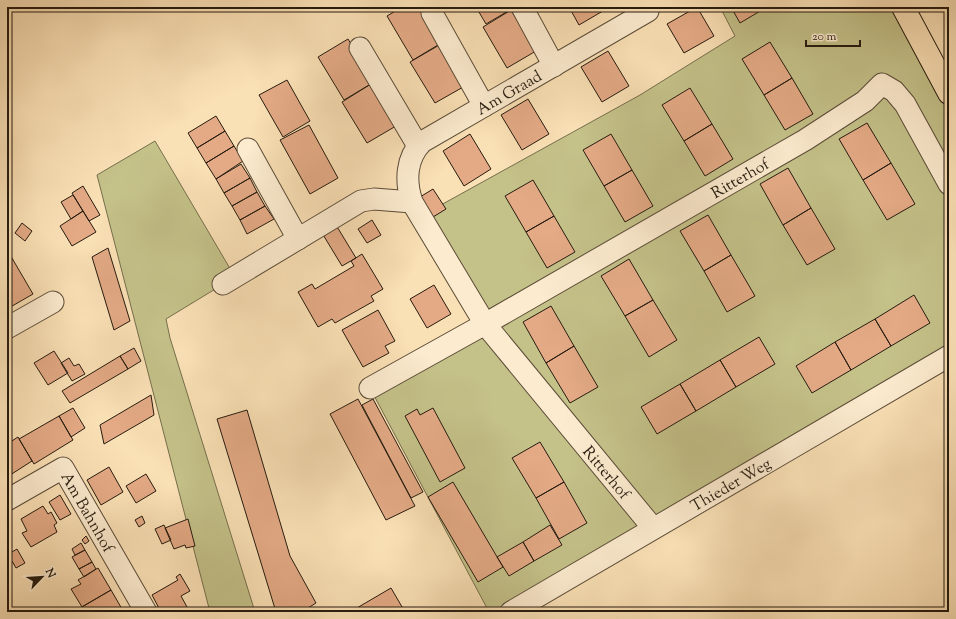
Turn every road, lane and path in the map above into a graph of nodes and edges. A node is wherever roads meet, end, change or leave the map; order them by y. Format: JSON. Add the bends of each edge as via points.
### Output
{"nodes":[{"id":1,"x":522,"y":7,"type":"edge"},
{"id":2,"x":649,"y":7,"type":"edge"},
{"id":3,"x":903,"y":7,"type":"edge"},
{"id":4,"x":432,"y":13,"type":"dead end"},
{"id":5,"x":360,"y":48,"type":"dead end"},
{"id":6,"x":554,"y":66,"type":"junction"},
{"id":7,"x":949,"y":94,"type":"edge"},
{"id":8,"x":484,"y":106,"type":"junction"},
{"id":9,"x":418,"y":146,"type":"junction"},
{"id":10,"x":248,"y":149,"type":"dead end"},
{"id":11,"x":949,"y":184,"type":"edge"},
{"id":12,"x":412,"y":202,"type":"junction"},
{"id":13,"x":298,"y":239,"type":"junction"},
{"id":14,"x":223,"y":284,"type":"dead end"},
{"id":15,"x":53,"y":302,"type":"dead end"},
{"id":16,"x":485,"y":324,"type":"junction"},
{"id":17,"x":7,"y":328,"type":"edge"},
{"id":18,"x":949,"y":356,"type":"edge"},
{"id":19,"x":370,"y":388,"type":"dead end"},
{"id":20,"x":7,"y":500,"type":"edge"},
{"id":21,"x":653,"y":528,"type":"junction"},
{"id":22,"x":146,"y":612,"type":"edge"},
{"id":23,"x":511,"y":612,"type":"edge"}],
"edges":[{"from":1,"to":6,"type":"street"},
{"from":2,"to":6,"type":"street","name":"Am Graad","via":[[648,11]]},
{"from":3,"to":7,"type":"main road"},
{"from":4,"to":8,"type":"street"},
{"from":5,"to":9,"type":"street"},
{"from":6,"to":8,"type":"street","name":"Am Graad"},
{"from":8,"to":9,"type":"street","name":"Am Graad"},
{"from":9,"to":12,"type":"street","via":[[411,155],[410,163],[408,190]]},
{"from":10,"to":13,"type":"street"},
{"from":11,"to":16,"type":"street","name":"Ritterhof","via":[[905,104],[894,91],[882,84],[865,101],[806,140]]},
{"from":12,"to":13,"type":"street","via":[[374,199],[361,201]]},
{"from":12,"to":16,"type":"street"},
{"from":13,"to":14,"type":"street"},
{"from":15,"to":17,"type":"street"},
{"from":16,"to":19,"type":"street","name":"Ritterhof"},
{"from":16,"to":21,"type":"street","name":"Ritterhof"},
{"from":18,"to":21,"type":"street","name":"Thieder Weg"},
{"from":20,"to":22,"type":"street","name":"Am Bahnhof","via":[[63,468]]},
{"from":21,"to":23,"type":"street","name":"Thieder Weg"}]}
